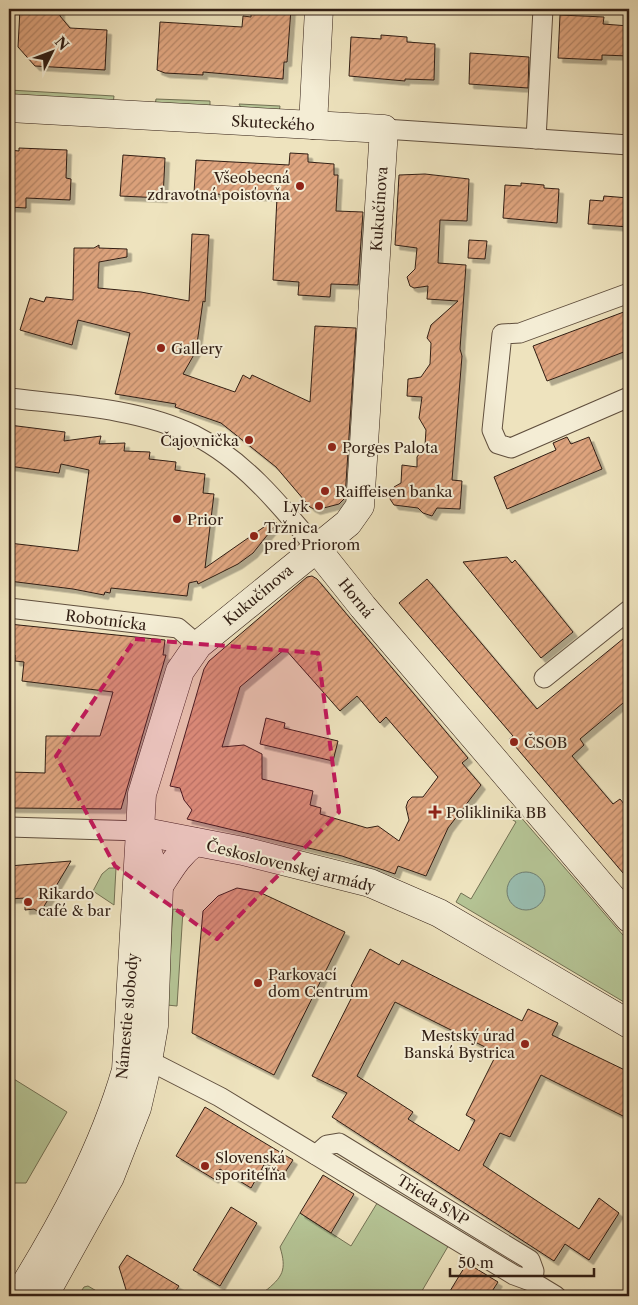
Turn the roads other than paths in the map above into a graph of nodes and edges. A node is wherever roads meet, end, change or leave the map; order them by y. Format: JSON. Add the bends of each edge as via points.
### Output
{"nodes":[{"id":1,"x":319,"y":9,"type":"edge"},
{"id":2,"x":543,"y":9,"type":"edge"},
{"id":3,"x":9,"y":108,"type":"edge"},
{"id":4,"x":313,"y":125,"type":"junction"},
{"id":5,"x":384,"y":129,"type":"junction"},
{"id":6,"x":536,"y":139,"type":"junction"},
{"id":7,"x":629,"y":145,"type":"edge"},
{"id":8,"x":629,"y":293,"type":"edge"},
{"id":9,"x":629,"y":397,"type":"edge"},
{"id":10,"x":9,"y":398,"type":"edge"},
{"id":11,"x":316,"y":548,"type":"junction"},
{"id":12,"x":9,"y":608,"type":"edge"},
{"id":13,"x":629,"y":610,"type":"edge"},
{"id":14,"x":198,"y":646,"type":"junction"},
{"id":15,"x":544,"y":678,"type":"dead end"},
{"id":16,"x":9,"y":827,"type":"edge"},
{"id":17,"x":140,"y":831,"type":"junction"},
{"id":18,"x":195,"y":842,"type":"junction"},
{"id":19,"x":160,"y":886,"type":"junction"},
{"id":20,"x":629,"y":918,"type":"edge"},
{"id":21,"x":629,"y":1024,"type":"edge"},
{"id":22,"x":137,"y":1055,"type":"junction"},
{"id":23,"x":18,"y":1296,"type":"edge"},
{"id":24,"x":44,"y":1296,"type":"edge"},
{"id":25,"x":556,"y":1296,"type":"edge"}],
"edges":[{"from":1,"to":4,"type":"street"},
{"from":2,"to":6,"type":"street"},
{"from":3,"to":4,"type":"street","name":"Skuteckého"},
{"from":4,"to":5,"type":"street","name":"Skuteckého"},
{"from":5,"to":6,"type":"street","name":"Skuteckého"},
{"from":5,"to":11,"type":"street","name":"Kukučínova","via":[[360,506],[348,523]]},
{"from":6,"to":7,"type":"street","name":"Skuteckého"},
{"from":8,"to":9,"type":"street","via":[[520,333],[502,334],[492,430],[498,444],[511,448]]},
{"from":10,"to":11,"type":"street","name":"Horná","via":[[154,420],[194,435],[247,473],[278,503]]},
{"from":11,"to":14,"type":"street","name":"Kukučínova"},
{"from":11,"to":20,"type":"street","name":"Horná"},
{"from":12,"to":14,"type":"street","name":"Robotnícka","via":[[178,628]]},
{"from":13,"to":15,"type":"street"},
{"from":14,"to":17,"type":"street","name":"Kukučínova","via":[[180,671],[165,718],[142,794]]},
{"from":16,"to":17,"type":"street","name":"Československej armády"},
{"from":17,"to":18,"type":"street","name":"Československej armády"},
{"from":17,"to":19,"type":"street","name":"Námestie slobody"},
{"from":17,"to":22,"type":"street","name":"Námestie slobody"},
{"from":18,"to":19,"type":"street","name":"Námestie slobody","via":[[173,863]]},
{"from":18,"to":21,"type":"street","name":"Československej armády","via":[[243,851],[376,886],[440,913]]},
{"from":19,"to":22,"type":"street","name":"Námestie slobody","via":[[154,1026]]},
{"from":22,"to":23,"type":"street","name":"Námestie slobody","via":[[126,1070],[90,1169]]},
{"from":22,"to":24,"type":"street","name":"Námestie slobody","via":[[137,1108],[110,1178]]},
{"from":22,"to":25,"type":"street","name":"Trieda SNP","via":[[220,1096],[316,1155],[327,1145],[339,1142],[530,1260],[533,1282]]}]}
